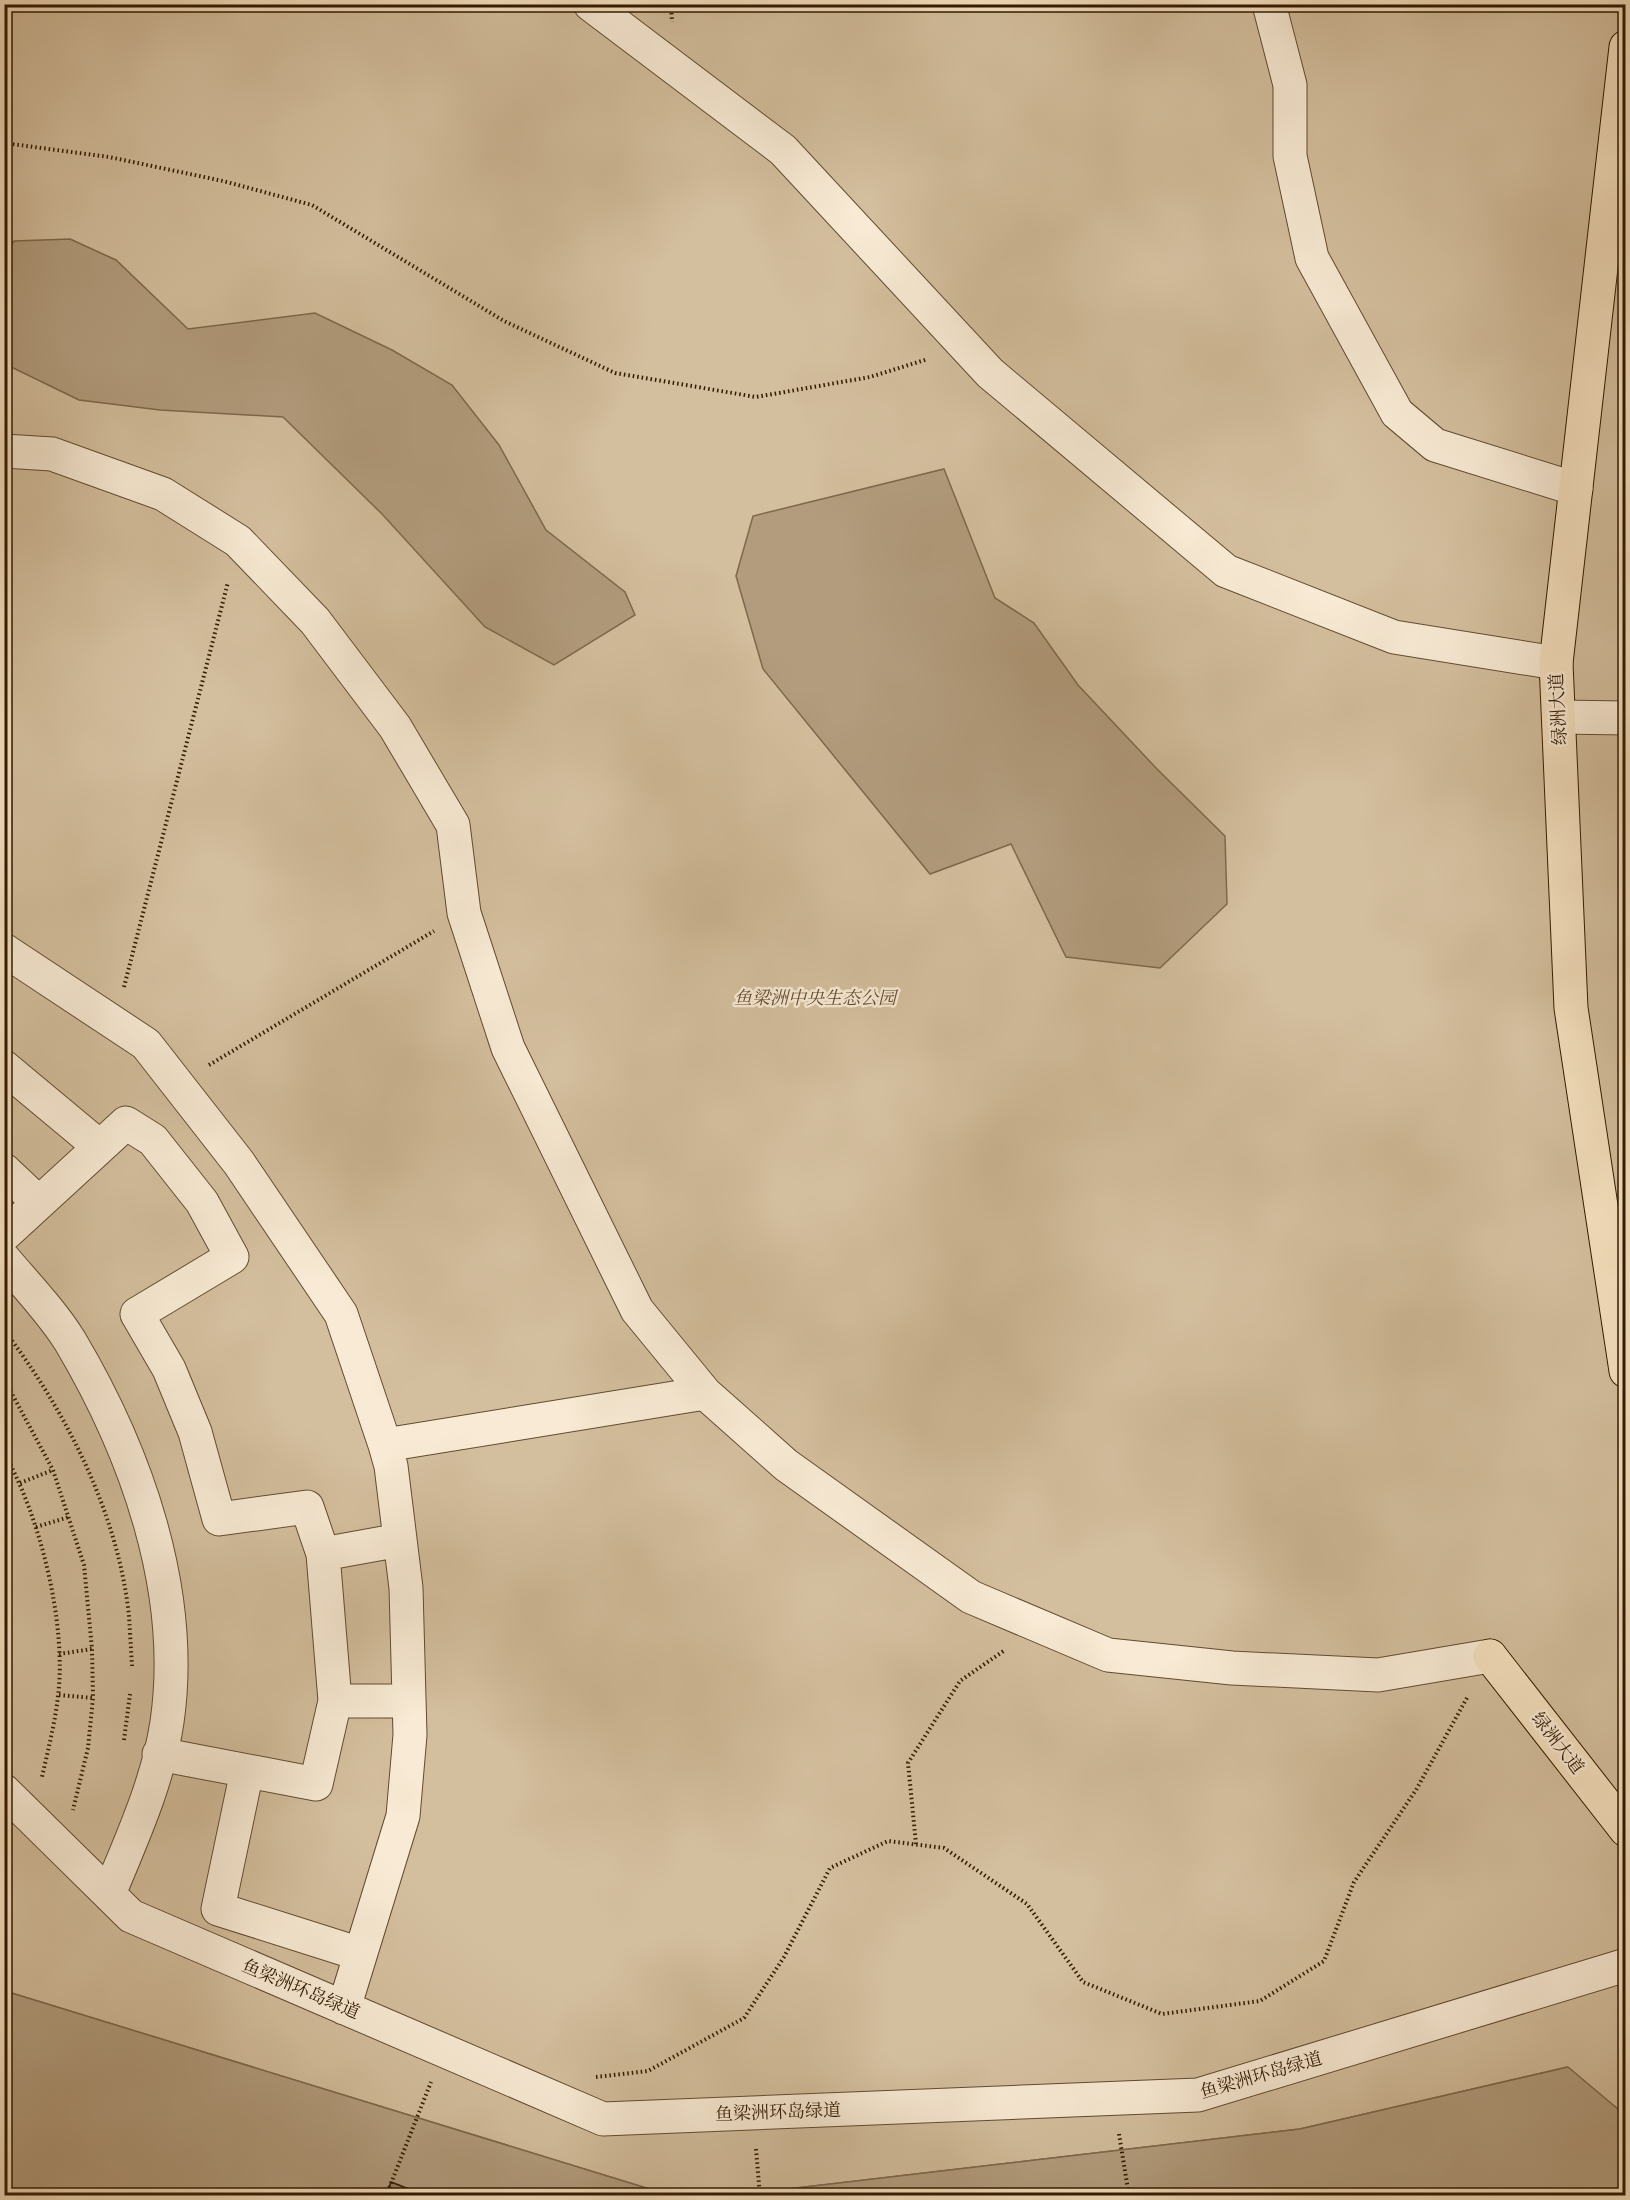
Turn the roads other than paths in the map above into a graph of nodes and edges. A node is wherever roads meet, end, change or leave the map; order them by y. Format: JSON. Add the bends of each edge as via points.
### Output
{"nodes":[{"id":1,"x":590,"y":4,"type":"edge"},
{"id":2,"x":1269,"y":4,"type":"edge"},
{"id":3,"x":1626,"y":47,"type":"edge"},
{"id":4,"x":4,"y":451,"type":"edge"},
{"id":5,"x":1576,"y":489,"type":"junction"},
{"id":6,"x":1556,"y":663,"type":"junction"},
{"id":7,"x":1559,"y":717,"type":"junction"},
{"id":8,"x":1626,"y":718,"type":"edge"},
{"id":9,"x":4,"y":950,"type":"edge"},
{"id":10,"x":4,"y":1067,"type":"edge"},
{"id":11,"x":100,"y":1148,"type":"junction"},
{"id":12,"x":4,"y":1170,"type":"edge"},
{"id":13,"x":249,"y":1178,"type":"junction"},
{"id":14,"x":202,"y":1202,"type":"junction"},
{"id":15,"x":39,"y":1203,"type":"junction"},
{"id":16,"x":4,"y":1235,"type":"edge"},
{"id":17,"x":4,"y":1259,"type":"edge"},
{"id":18,"x":1626,"y":1371,"type":"edge"},
{"id":19,"x":705,"y":1394,"type":"junction"},
{"id":20,"x":385,"y":1446,"type":"junction"},
{"id":21,"x":400,"y":1540,"type":"junction"},
{"id":22,"x":323,"y":1554,"type":"junction"},
{"id":23,"x":1490,"y":1656,"type":"joint"},
{"id":24,"x":335,"y":1701,"type":"junction"},
{"id":25,"x":409,"y":1701,"type":"junction"},
{"id":26,"x":159,"y":1754,"type":"junction"},
{"id":27,"x":247,"y":1771,"type":"junction"},
{"id":28,"x":4,"y":1791,"type":"edge"},
{"id":29,"x":1626,"y":1830,"type":"edge"},
{"id":30,"x":109,"y":1894,"type":"junction"},
{"id":31,"x":360,"y":1954,"type":"junction"},
{"id":32,"x":1626,"y":1965,"type":"edge"},
{"id":33,"x":344,"y":2008,"type":"junction"}],
"edges":[{"from":1,"to":6,"type":"street","via":[[783,150],[990,373],[1226,571],[1394,637]]},
{"from":2,"to":5,"type":"street","via":[[1290,85],[1290,156],[1312,258],[1397,413],[1435,445]]},
{"from":3,"to":5,"type":"main road","name":"绿洲大道"},
{"from":4,"to":19,"type":"street","via":[[52,454],[163,494],[238,542],[315,621],[395,728],[453,825],[464,913],[508,1048],[637,1310]]},
{"from":5,"to":6,"type":"main road","name":"绿洲大道"},
{"from":6,"to":7,"type":"main road","name":"绿洲大道"},
{"from":7,"to":8,"type":"street"},
{"from":7,"to":18,"type":"main road","name":"绿洲大道","via":[[1571,1008]]},
{"from":9,"to":13,"type":"street","via":[[146,1044]]},
{"from":10,"to":11,"type":"street"},
{"from":11,"to":14,"type":"street","via":[[126,1123],[153,1140]]},
{"from":11,"to":15,"type":"street"},
{"from":12,"to":15,"type":"street"},
{"from":13,"to":14,"type":"street"},
{"from":13,"to":20,"type":"street","via":[[341,1314]]},
{"from":14,"to":22,"type":"street","via":[[232,1257],[136,1314],[169,1369],[195,1432],[219,1519],[307,1507]]},
{"from":15,"to":16,"type":"street"},
{"from":17,"to":26,"type":"street","via":[[69,1339],[123,1446],[160,1556],[172,1630],[167,1722]]},
{"from":19,"to":20,"type":"street"},
{"from":19,"to":23,"type":"street","via":[[786,1465],[971,1597],[1108,1655],[1232,1668],[1378,1675]]},
{"from":20,"to":21,"type":"street"},
{"from":21,"to":22,"type":"street"},
{"from":21,"to":25,"type":"street","via":[[406,1588]]},
{"from":22,"to":24,"type":"street"},
{"from":23,"to":29,"type":"main road","name":"绿洲大道"},
{"from":24,"to":25,"type":"street"},
{"from":24,"to":27,"type":"street","via":[[316,1785]]},
{"from":25,"to":31,"type":"street","via":[[403,1816]]},
{"from":26,"to":27,"type":"street"},
{"from":26,"to":30,"type":"street","via":[[148,1798]]},
{"from":27,"to":31,"type":"street","via":[[218,1909]]},
{"from":28,"to":30,"type":"street","name":"鱼梁洲环岛绿道"},
{"from":30,"to":33,"type":"street","name":"鱼梁洲环岛绿道","via":[[131,1916]]},
{"from":31,"to":33,"type":"street"},
{"from":32,"to":33,"type":"street","name":"鱼梁洲环岛绿道","via":[[1198,2095],[603,2119]]}]}
